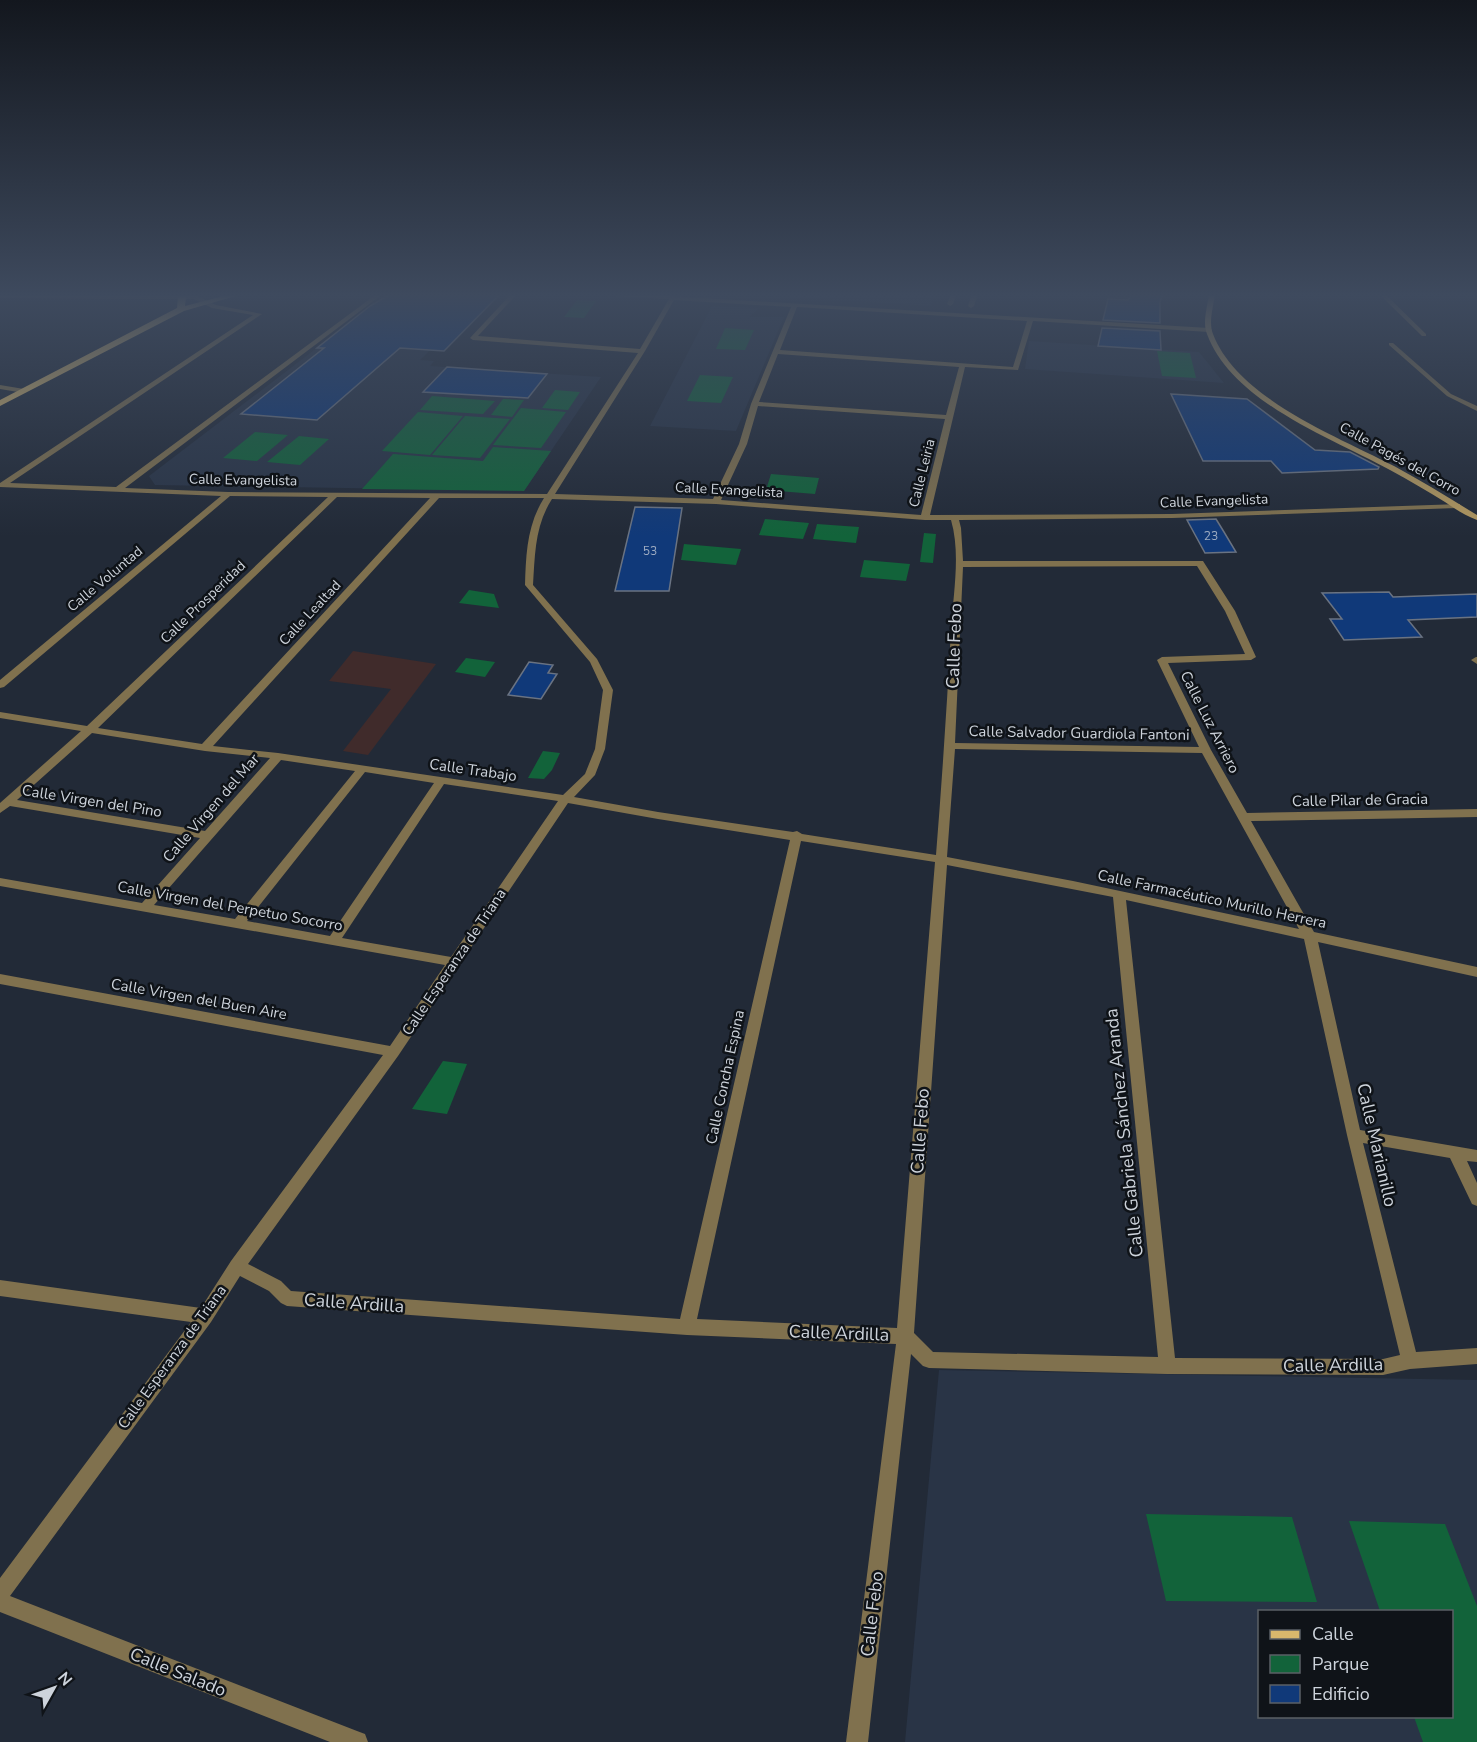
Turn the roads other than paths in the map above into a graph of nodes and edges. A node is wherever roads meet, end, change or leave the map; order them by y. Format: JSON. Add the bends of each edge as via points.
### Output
{"nodes":[{"id":1,"x":56,"y":374,"type":"edge"},
{"id":2,"x":169,"y":374,"type":"edge"},
{"id":3,"x":272,"y":374,"type":"edge"},
{"id":4,"x":627,"y":374,"type":"edge"},
{"id":5,"x":767,"y":374,"type":"edge"},
{"id":6,"x":961,"y":374,"type":"edge"},
{"id":7,"x":1235,"y":374,"type":"edge"},
{"id":8,"x":1425,"y":374,"type":"edge"},
{"id":9,"x":0,"y":387,"type":"edge"},
{"id":10,"x":24,"y":391,"type":"junction"},
{"id":11,"x":0,"y":403,"type":"edge"},
{"id":12,"x":755,"y":404,"type":"junction"},
{"id":13,"x":1477,"y":409,"type":"edge"},
{"id":14,"x":951,"y":417,"type":"junction"},
{"id":15,"x":1,"y":485,"type":"edge"},
{"id":16,"x":117,"y":490,"type":"junction"},
{"id":17,"x":228,"y":494,"type":"junction"},
{"id":18,"x":335,"y":495,"type":"junction"},
{"id":19,"x":436,"y":496,"type":"junction"},
{"id":20,"x":548,"y":496,"type":"junction"},
{"id":21,"x":716,"y":502,"type":"junction"},
{"id":22,"x":1457,"y":506,"type":"junction"},
{"id":23,"x":925,"y":518,"type":"junction"},
{"id":24,"x":954,"y":518,"type":"junction"},
{"id":25,"x":1477,"y":518,"type":"edge"},
{"id":26,"x":959,"y":564,"type":"junction"},
{"id":27,"x":0,"y":685,"type":"edge"},
{"id":28,"x":0,"y":715,"type":"edge"},
{"id":29,"x":90,"y":729,"type":"junction"},
{"id":30,"x":950,"y":746,"type":"junction"},
{"id":31,"x":205,"y":748,"type":"junction"},
{"id":32,"x":1206,"y":750,"type":"junction"},
{"id":33,"x":278,"y":756,"type":"junction"},
{"id":34,"x":362,"y":769,"type":"junction"},
{"id":35,"x":441,"y":780,"type":"junction"},
{"id":36,"x":565,"y":799,"type":"junction"},
{"id":37,"x":4,"y":805,"type":"edge"},
{"id":38,"x":1477,"y":813,"type":"edge"},
{"id":39,"x":1244,"y":817,"type":"junction"},
{"id":40,"x":207,"y":835,"type":"junction"},
{"id":41,"x":797,"y":835,"type":"junction"},
{"id":42,"x":940,"y":859,"type":"junction"},
{"id":43,"x":0,"y":882,"type":"edge"},
{"id":44,"x":1119,"y":896,"type":"junction"},
{"id":45,"x":145,"y":908,"type":"junction"},
{"id":46,"x":238,"y":924,"type":"junction"},
{"id":47,"x":1310,"y":938,"type":"junction"},
{"id":48,"x":333,"y":941,"type":"junction"},
{"id":49,"x":454,"y":962,"type":"junction"},
{"id":50,"x":1477,"y":972,"type":"edge"},
{"id":51,"x":0,"y":979,"type":"edge"},
{"id":52,"x":393,"y":1052,"type":"junction"},
{"id":53,"x":1354,"y":1135,"type":"junction"},
{"id":54,"x":1455,"y":1152,"type":"junction"},
{"id":55,"x":1477,"y":1156,"type":"edge"},
{"id":56,"x":1477,"y":1199,"type":"edge"},
{"id":57,"x":237,"y":1266,"type":"junction"},
{"id":58,"x":0,"y":1288,"type":"edge"},
{"id":59,"x":204,"y":1316,"type":"junction"},
{"id":60,"x":687,"y":1327,"type":"junction"},
{"id":61,"x":905,"y":1336,"type":"junction"},
{"id":62,"x":1477,"y":1356,"type":"edge"},
{"id":63,"x":1410,"y":1361,"type":"junction"},
{"id":64,"x":1167,"y":1366,"type":"junction"},
{"id":65,"x":0,"y":1594,"type":"edge"},
{"id":66,"x":0,"y":1602,"type":"edge"},
{"id":67,"x":357,"y":1742,"type":"edge"},
{"id":68,"x":857,"y":1742,"type":"edge"}],
"edges":[{"from":1,"to":10,"type":"main road"},
{"from":2,"to":15,"type":"street"},
{"from":3,"to":16,"type":"street"},
{"from":4,"to":20,"type":"street","name":"Calle Esperanza de Triana"},
{"from":5,"to":12,"type":"street"},
{"from":6,"to":14,"type":"street","name":"Calle Leiria"},
{"from":7,"to":22,"type":"main road","name":"Calle Pagés del Corro","via":[[1287,413]]},
{"from":8,"to":13,"type":"street","via":[[1449,395]]},
{"from":9,"to":10,"type":"street"},
{"from":10,"to":11,"type":"main road"},
{"from":12,"to":14,"type":"street"},
{"from":12,"to":21,"type":"street","via":[[743,444]]},
{"from":14,"to":23,"type":"street","name":"Calle Leiria","via":[[933,472]]},
{"from":15,"to":16,"type":"street","name":"Calle Evangelista"},
{"from":16,"to":17,"type":"street","name":"Calle Evangelista"},
{"from":17,"to":18,"type":"street","name":"Calle Evangelista"},
{"from":17,"to":27,"type":"street","name":"Calle Voluntad"},
{"from":18,"to":19,"type":"street","name":"Calle Evangelista"},
{"from":18,"to":29,"type":"street","name":"Calle Prosperidad"},
{"from":19,"to":20,"type":"street","name":"Calle Evangelista"},
{"from":19,"to":31,"type":"street","name":"Calle Lealtad"},
{"from":20,"to":21,"type":"street","name":"Calle Evangelista"},
{"from":20,"to":36,"type":"street","name":"Calle Esperanza de Triana","via":[[534,529],[529,585],[594,661],[608,690],[600,749],[590,775]]},
{"from":21,"to":23,"type":"street","name":"Calle Evangelista"},
{"from":22,"to":24,"type":"street","name":"Calle Evangelista","via":[[1172,516]]},
{"from":22,"to":25,"type":"main road","name":"Calle Pagés del Corro"},
{"from":23,"to":24,"type":"street","name":"Calle Evangelista"},
{"from":24,"to":26,"type":"street","name":"Calle Febo"},
{"from":26,"to":30,"type":"street","name":"Calle Febo"},
{"from":26,"to":32,"type":"street","name":"Calle Luz Arriero","via":[[1200,563],[1230,611],[1251,657],[1162,660]]},
{"from":28,"to":29,"type":"street","name":"Calle Trabajo"},
{"from":29,"to":31,"type":"street","name":"Calle Trabajo"},
{"from":29,"to":37,"type":"street","name":"Calle Prosperidad"},
{"from":30,"to":32,"type":"street","name":"Calle Salvador Guardiola Fantoni"},
{"from":30,"to":42,"type":"street","name":"Calle Febo"},
{"from":31,"to":33,"type":"street","name":"Calle Trabajo"},
{"from":32,"to":39,"type":"street","name":"Calle Luz Arriero"},
{"from":33,"to":34,"type":"street","name":"Calle Trabajo"},
{"from":33,"to":40,"type":"street","name":"Calle Virgen del Mar"},
{"from":34,"to":35,"type":"street","name":"Calle Trabajo"},
{"from":34,"to":46,"type":"street"},
{"from":35,"to":36,"type":"street","name":"Calle Trabajo"},
{"from":35,"to":48,"type":"street"},
{"from":36,"to":41,"type":"street","name":"Calle Trabajo"},
{"from":36,"to":49,"type":"street","name":"Calle Esperanza de Triana"},
{"from":37,"to":40,"type":"street","name":"Calle Virgen del Pino"},
{"from":38,"to":39,"type":"street","name":"Calle Pilar de Gracia"},
{"from":39,"to":47,"type":"street","name":"Calle Luz Arriero"},
{"from":40,"to":45,"type":"street","name":"Calle Virgen del Mar"},
{"from":41,"to":42,"type":"street","name":"Calle Trabajo"},
{"from":41,"to":60,"type":"street","name":"Calle Concha Espina"},
{"from":42,"to":44,"type":"street","name":"Calle Farmacéutico Murillo Herrera"},
{"from":42,"to":61,"type":"street","name":"Calle Febo"},
{"from":43,"to":45,"type":"street","name":"Calle Virgen del Perpetuo Socorro"},
{"from":44,"to":47,"type":"street","name":"Calle Farmacéutico Murillo Herrera"},
{"from":44,"to":64,"type":"street","name":"Calle Gabriela Sánchez Aranda"},
{"from":45,"to":46,"type":"street","name":"Calle Virgen del Perpetuo Socorro"},
{"from":46,"to":48,"type":"street","name":"Calle Virgen del Perpetuo Socorro"},
{"from":47,"to":50,"type":"street","name":"Calle Farmacéutico Murillo Herrera"},
{"from":47,"to":53,"type":"street","name":"Calle Marianillo"},
{"from":48,"to":49,"type":"street","name":"Calle Virgen del Perpetuo Socorro"},
{"from":49,"to":52,"type":"street","name":"Calle Esperanza de Triana"},
{"from":51,"to":52,"type":"street","name":"Calle Virgen del Buen Aire"},
{"from":52,"to":57,"type":"street","name":"Calle Esperanza de Triana"},
{"from":53,"to":54,"type":"street"},
{"from":53,"to":63,"type":"street","name":"Calle Marianillo"},
{"from":54,"to":55,"type":"street"},
{"from":54,"to":56,"type":"street"},
{"from":57,"to":59,"type":"street","name":"Calle Esperanza de Triana"},
{"from":57,"to":60,"type":"street","name":"Calle Ardilla","via":[[275,1286],[287,1298]]},
{"from":58,"to":59,"type":"street"},
{"from":59,"to":65,"type":"street","name":"Calle Esperanza de Triana"},
{"from":60,"to":61,"type":"street","name":"Calle Ardilla"},
{"from":61,"to":64,"type":"street","name":"Calle Ardilla","via":[[929,1360]]},
{"from":61,"to":68,"type":"street","name":"Calle Febo"},
{"from":62,"to":63,"type":"street","name":"Calle Ardilla"},
{"from":63,"to":64,"type":"street","name":"Calle Ardilla","via":[[1383,1367]]},
{"from":66,"to":67,"type":"street","name":"Calle Salado"}]}
